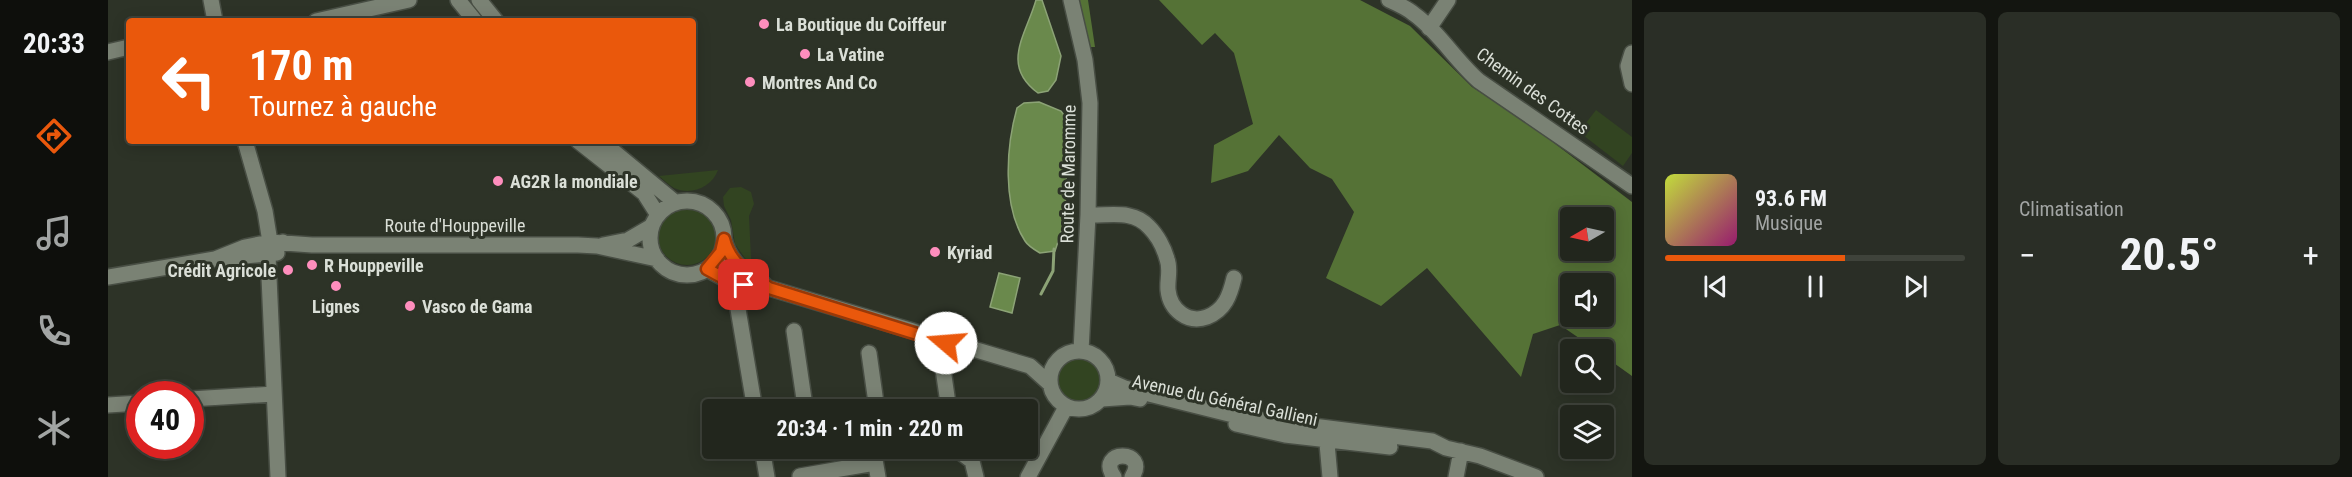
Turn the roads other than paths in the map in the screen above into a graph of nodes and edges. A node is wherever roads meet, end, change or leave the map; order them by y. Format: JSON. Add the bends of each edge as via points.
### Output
{"nodes":[{"id":1,"x":211,"y":0,"type":"edge"},
{"id":2,"x":409,"y":0,"type":"edge"},
{"id":3,"x":458,"y":0,"type":"edge"},
{"id":4,"x":479,"y":0,"type":"edge"},
{"id":5,"x":1071,"y":0,"type":"edge"},
{"id":6,"x":1389,"y":0,"type":"edge"},
{"id":7,"x":1448,"y":0,"type":"edge"},
{"id":8,"x":214,"y":18,"type":"edge"},
{"id":9,"x":329,"y":18,"type":"edge"},
{"id":10,"x":473,"y":18,"type":"edge"},
{"id":11,"x":494,"y":18,"type":"edge"},
{"id":12,"x":1429,"y":28,"type":"junction"},
{"id":13,"x":126,"y":48,"type":"edge"},
{"id":14,"x":108,"y":52,"type":"edge"},
{"id":15,"x":1632,"y":53,"type":"edge"},
{"id":16,"x":1632,"y":84,"type":"edge"},
{"id":17,"x":246,"y":144,"type":"edge"},
{"id":18,"x":582,"y":144,"type":"edge"},
{"id":19,"x":605,"y":144,"type":"edge"},
{"id":20,"x":1632,"y":186,"type":"edge"},
{"id":21,"x":676,"y":203,"type":"junction"},
{"id":22,"x":1088,"y":215,"type":"junction"},
{"id":23,"x":655,"y":221,"type":"junction"},
{"id":24,"x":724,"y":239,"type":"junction"},
{"id":25,"x":274,"y":247,"type":"junction"},
{"id":26,"x":630,"y":247,"type":"junction"},
{"id":27,"x":657,"y":260,"type":"junction"},
{"id":28,"x":707,"y":269,"type":"junction"},
{"id":29,"x":108,"y":277,"type":"edge"},
{"id":30,"x":1234,"y":278,"type":"dead end"},
{"id":31,"x":769,"y":288,"type":"junction"},
{"id":32,"x":738,"y":309,"type":"dead end"},
{"id":33,"x":794,"y":331,"type":"dead end"},
{"id":34,"x":1081,"y":351,"type":"junction"},
{"id":35,"x":869,"y":353,"type":"dead end"},
{"id":36,"x":1056,"y":362,"type":"junction"},
{"id":37,"x":1030,"y":366,"type":"junction"},
{"id":38,"x":943,"y":369,"type":"dead end"},
{"id":39,"x":1109,"y":381,"type":"junction"},
{"id":40,"x":1050,"y":384,"type":"junction"},
{"id":41,"x":274,"y":394,"type":"junction"},
{"id":42,"x":204,"y":398,"type":"edge"},
{"id":43,"x":753,"y":399,"type":"edge"},
{"id":44,"x":805,"y":399,"type":"edge"},
{"id":45,"x":875,"y":399,"type":"edge"},
{"id":46,"x":947,"y":399,"type":"edge"},
{"id":47,"x":1102,"y":399,"type":"junction"},
{"id":48,"x":126,"y":404,"type":"edge"},
{"id":49,"x":108,"y":405,"type":"edge"},
{"id":50,"x":1066,"y":407,"type":"junction"},
{"id":51,"x":1286,"y":429,"type":"junction"},
{"id":52,"x":1326,"y":435,"type":"junction"},
{"id":53,"x":1454,"y":450,"type":"junction"},
{"id":54,"x":764,"y":459,"type":"edge"},
{"id":55,"x":969,"y":459,"type":"edge"},
{"id":56,"x":875,"y":463,"type":"edge"},
{"id":57,"x":809,"y":476,"type":"edge"},
{"id":58,"x":278,"y":477,"type":"edge"},
{"id":59,"x":767,"y":477,"type":"edge"},
{"id":60,"x":976,"y":477,"type":"edge"},
{"id":61,"x":1028,"y":477,"type":"edge"},
{"id":62,"x":1114,"y":477,"type":"edge"},
{"id":63,"x":1132,"y":477,"type":"edge"},
{"id":64,"x":1330,"y":477,"type":"edge"},
{"id":65,"x":1456,"y":477,"type":"edge"},
{"id":66,"x":1536,"y":477,"type":"edge"}],
"edges":[{"from":1,"to":8,"type":"street"},
{"from":2,"to":9,"type":"street"},
{"from":3,"to":10,"type":"street"},
{"from":4,"to":11,"type":"street"},
{"from":5,"to":22,"type":"street","name":"Route de Maromme","via":[[1088,80]]},
{"from":6,"to":12,"type":"street","name":"Chemin des Cottes","via":[[1415,14]]},
{"from":7,"to":12,"type":"street"},
{"from":12,"to":20,"type":"street","name":"Chemin des Cottes","via":[[1479,81]]},
{"from":13,"to":14,"type":"street"},
{"from":15,"to":16,"type":"street","via":[[1628,66]]},
{"from":17,"to":25,"type":"street"},
{"from":18,"to":23,"type":"street","via":[[644,193]]},
{"from":19,"to":21,"type":"street"},
{"from":21,"to":23,"type":"street"},
{"from":21,"to":24,"type":"street","via":[[692,202],[707,208],[720,223]]},
{"from":22,"to":30,"type":"street","via":[[1130,215],[1149,226],[1167,259],[1168,293],[1178,312],[1185,316],[1212,315],[1230,295]]},
{"from":22,"to":34,"type":"street","name":"Route de Maromme"},
{"from":23,"to":26,"type":"street","name":"Route d'Houppeville"},
{"from":23,"to":27,"type":"street","via":[[651,245]]},
{"from":24,"to":28,"type":"street","via":[[721,252]]},
{"from":24,"to":31,"type":"street","via":[[736,264]]},
{"from":25,"to":26,"type":"street","name":"Route d'Houppeville"},
{"from":25,"to":29,"type":"street","name":"Route d'Houppeville"},
{"from":25,"to":41,"type":"street"},
{"from":26,"to":27,"type":"street","name":"Route d'Houppeville"},
{"from":27,"to":28,"type":"street","via":[[672,272],[684,275]]},
{"from":28,"to":31,"type":"street","via":[[729,281]]},
{"from":31,"to":37,"type":"street"},
{"from":32,"to":43,"type":"street"},
{"from":33,"to":44,"type":"street"},
{"from":34,"to":36,"type":"street","via":[[1067,353]]},
{"from":34,"to":39,"type":"street","via":[[1098,357]]},
{"from":35,"to":45,"type":"street"},
{"from":36,"to":37,"type":"street"},
{"from":36,"to":40,"type":"street"},
{"from":37,"to":40,"type":"street"},
{"from":38,"to":46,"type":"street"},
{"from":39,"to":47,"type":"street"},
{"from":39,"to":51,"type":"street","name":"Avenue du Général Gallieni"},
{"from":40,"to":50,"type":"street","via":[[1055,397]]},
{"from":41,"to":42,"type":"street"},
{"from":41,"to":58,"type":"street"},
{"from":47,"to":50,"type":"street","via":[[1089,408]]},
{"from":47,"to":51,"type":"street","name":"Avenue du Général Gallieni","via":[[1130,397],[1256,430]]},
{"from":48,"to":49,"type":"street"},
{"from":50,"to":61,"type":"street"},
{"from":51,"to":52,"type":"street","name":"Avenue du Général Gallieni"},
{"from":52,"to":53,"type":"street","name":"Avenue du Général Gallieni"},
{"from":52,"to":64,"type":"street"},
{"from":53,"to":65,"type":"street"},
{"from":53,"to":66,"type":"street","name":"Avenue du Général Gallieni"},
{"from":54,"to":59,"type":"street"},
{"from":55,"to":60,"type":"street"},
{"from":56,"to":57,"type":"street"},
{"from":62,"to":63,"type":"street","via":[[1110,464],[1123,455],[1135,463]]}]}
